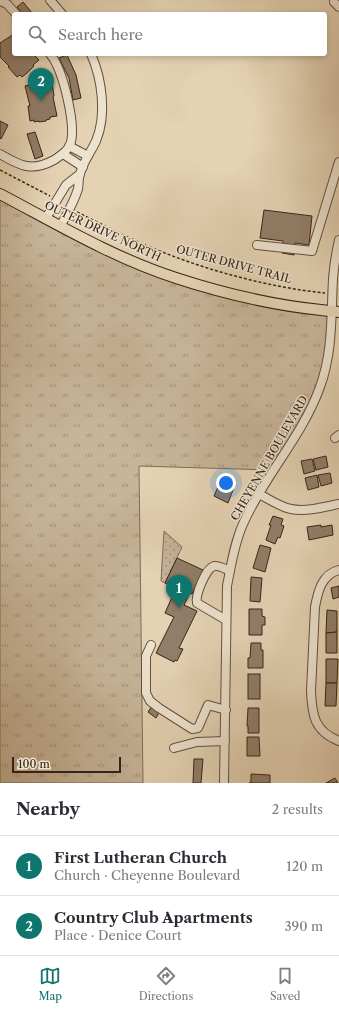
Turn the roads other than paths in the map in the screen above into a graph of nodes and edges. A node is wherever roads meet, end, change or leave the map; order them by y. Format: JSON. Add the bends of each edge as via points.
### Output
{"nodes":[{"id":1,"x":50,"y":0,"type":"edge"},
{"id":2,"x":0,"y":1,"type":"edge"},
{"id":3,"x":14,"y":12,"type":"edge"},
{"id":4,"x":60,"y":12,"type":"edge"},
{"id":5,"x":51,"y":56,"type":"edge"},
{"id":6,"x":92,"y":56,"type":"edge"},
{"id":7,"x":70,"y":146,"type":"junction"},
{"id":8,"x":0,"y":154,"type":"edge"},
{"id":9,"x":63,"y":154,"type":"junction"},
{"id":10,"x":88,"y":156,"type":"junction"},
{"id":11,"x":339,"y":162,"type":"edge"},
{"id":12,"x":81,"y":171,"type":"junction"},
{"id":13,"x":0,"y":194,"type":"edge"},
{"id":14,"x":46,"y":218,"type":"junction"},
{"id":15,"x":60,"y":225,"type":"junction"},
{"id":16,"x":339,"y":240,"type":"edge"},
{"id":17,"x":256,"y":245,"type":"dead end"},
{"id":18,"x":336,"y":311,"type":"edge"},
{"id":19,"x":259,"y":494,"type":"junction"},
{"id":20,"x":339,"y":504,"type":"edge"},
{"id":21,"x":339,"y":570,"type":"edge"},
{"id":22,"x":230,"y":571,"type":"junction"},
{"id":23,"x":226,"y":620,"type":"junction"},
{"id":24,"x":151,"y":645,"type":"dead end"},
{"id":25,"x":226,"y":710,"type":"junction"},
{"id":26,"x":225,"y":741,"type":"junction"},
{"id":27,"x":339,"y":741,"type":"edge"},
{"id":28,"x":174,"y":748,"type":"dead end"},
{"id":29,"x":224,"y":783,"type":"edge"}],
"edges":[{"from":1,"to":4,"type":"street"},
{"from":2,"to":3,"type":"street"},
{"from":5,"to":7,"type":"street","via":[[64,79],[72,132]]},
{"from":6,"to":10,"type":"street","via":[[96,66],[102,104],[97,140]]},
{"from":7,"to":9,"type":"street"},
{"from":7,"to":10,"type":"street"},
{"from":8,"to":9,"type":"street","via":[[12,162],[35,167]]},
{"from":9,"to":12,"type":"street"},
{"from":10,"to":12,"type":"street"},
{"from":11,"to":17,"type":"street","via":[[312,251]]},
{"from":12,"to":14,"type":"street","via":[[66,185]]},
{"from":12,"to":15,"type":"street","via":[[78,189]]},
{"from":13,"to":14,"type":"main road","name":"OUTER DRIVE NORTH"},
{"from":14,"to":15,"type":"main road","name":"OUTER DRIVE NORTH"},
{"from":15,"to":18,"type":"main road","name":"OUTER DRIVE NORTH","via":[[124,257],[175,277],[241,296]]},
{"from":16,"to":18,"type":"street","name":"CHEYENNE BOULEVARD","via":[[333,294]]},
{"from":18,"to":19,"type":"street","name":"CHEYENNE BOULEVARD","via":[[329,355],[311,410]]},
{"from":19,"to":20,"type":"street","via":[[290,509],[305,510]]},
{"from":19,"to":22,"type":"street","name":"CHEYENNE BOULEVARD","via":[[242,525]]},
{"from":21,"to":27,"type":"street","via":[[332,572],[322,582],[317,595],[311,705],[316,724]]},
{"from":22,"to":23,"type":"street","name":"CHEYENNE BOULEVARD"},
{"from":22,"to":23,"type":"street","via":[[218,566],[211,568],[206,573],[196,597],[197,603]]},
{"from":23,"to":25,"type":"street","name":"CHEYENNE BOULEVARD"},
{"from":24,"to":25,"type":"street","via":[[146,656],[146,693],[150,701],[192,729],[198,728],[208,705]]},
{"from":25,"to":26,"type":"street","name":"CHEYENNE BOULEVARD"},
{"from":26,"to":28,"type":"street","via":[[197,742]]},
{"from":26,"to":29,"type":"street","name":"CHEYENNE BOULEVARD"}]}
